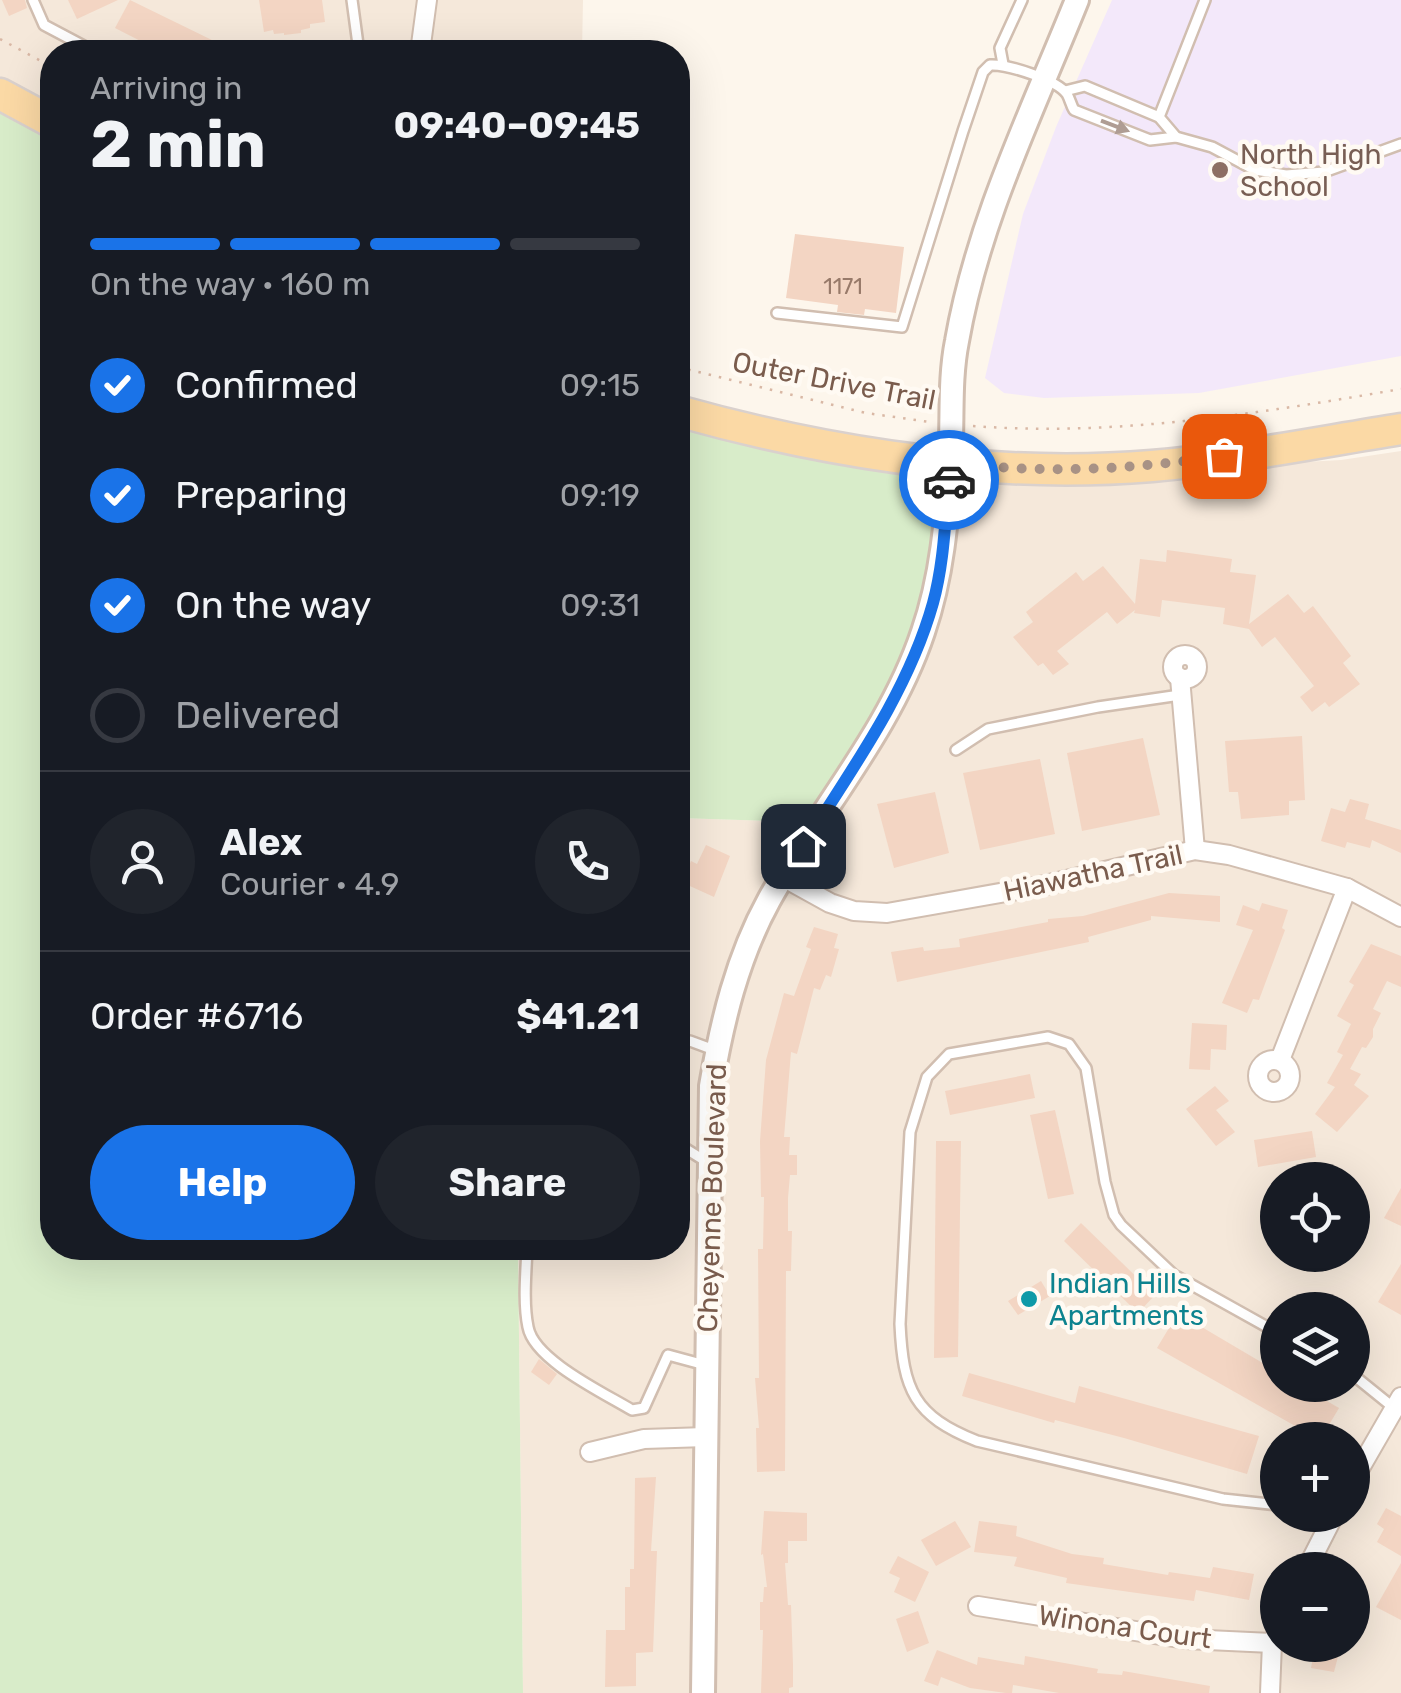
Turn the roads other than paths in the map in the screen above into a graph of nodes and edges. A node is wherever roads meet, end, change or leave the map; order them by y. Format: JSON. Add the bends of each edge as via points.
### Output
{"nodes":[{"id":1,"x":33,"y":0,"type":"edge"},
{"id":2,"x":352,"y":0,"type":"edge"},
{"id":3,"x":427,"y":0,"type":"edge"},
{"id":4,"x":1022,"y":0,"type":"edge"},
{"id":5,"x":1077,"y":0,"type":"edge"},
{"id":6,"x":1206,"y":0,"type":"edge"},
{"id":7,"x":72,"y":40,"type":"edge"},
{"id":8,"x":357,"y":40,"type":"edge"},
{"id":9,"x":422,"y":40,"type":"edge"},
{"id":10,"x":1003,"y":64,"type":"junction"},
{"id":11,"x":1055,"y":86,"type":"junction"},
{"id":12,"x":0,"y":94,"type":"edge"},
{"id":13,"x":40,"y":116,"type":"edge"},
{"id":14,"x":1159,"y":117,"type":"junction"},
{"id":15,"x":1176,"y":137,"type":"junction"},
{"id":16,"x":1401,"y":144,"type":"edge"},
{"id":17,"x":778,"y":313,"type":"dead end"},
{"id":18,"x":690,"y":414,"type":"edge"},
{"id":19,"x":1401,"y":430,"type":"edge"},
{"id":20,"x":950,"y":462,"type":"junction"},
{"id":21,"x":1180,"y":687,"type":"joint"},
{"id":22,"x":956,"y":750,"type":"dead end"},
{"id":23,"x":1195,"y":850,"type":"junction"},
{"id":24,"x":783,"y":877,"type":"junction"},
{"id":25,"x":1347,"y":888,"type":"junction"},
{"id":26,"x":1401,"y":917,"type":"edge"},
{"id":27,"x":690,"y":1041,"type":"edge"},
{"id":28,"x":717,"y":1051,"type":"junction"},
{"id":29,"x":1280,"y":1060,"type":"dead end"},
{"id":30,"x":690,"y":1152,"type":"edge"},
{"id":31,"x":709,"y":1164,"type":"junction"},
{"id":32,"x":527,"y":1260,"type":"edge"},
{"id":33,"x":1260,"y":1323,"type":"edge"},
{"id":34,"x":708,"y":1366,"type":"junction"},
{"id":35,"x":1370,"y":1385,"type":"edge"},
{"id":36,"x":1398,"y":1402,"type":"edge"},
{"id":37,"x":706,"y":1437,"type":"junction"},
{"id":38,"x":1370,"y":1451,"type":"edge"},
{"id":39,"x":590,"y":1452,"type":"dead end"},
{"id":40,"x":1260,"y":1503,"type":"edge"},
{"id":41,"x":978,"y":1606,"type":"dead end"},
{"id":42,"x":1260,"y":1637,"type":"edge"},
{"id":43,"x":1273,"y":1662,"type":"edge"},
{"id":44,"x":703,"y":1693,"type":"edge"},
{"id":45,"x":1270,"y":1693,"type":"edge"}],
"edges":[{"from":1,"to":7,"type":"lane","via":[[44,25]]},
{"from":2,"to":8,"type":"lane"},
{"from":3,"to":9,"type":"street"},
{"from":4,"to":10,"type":"lane","via":[[1000,48]]},
{"from":5,"to":11,"type":"street","name":"Cheyenne Boulevard"},
{"from":6,"to":14,"type":"lane"},
{"from":10,"to":11,"type":"lane"},
{"from":10,"to":17,"type":"lane","via":[[983,72],[902,328]]},
{"from":11,"to":14,"type":"lane","via":[[1084,86]]},
{"from":11,"to":15,"type":"lane","one_way":true,"via":[[1074,110],[1150,140]]},
{"from":11,"to":20,"type":"street","name":"Cheyenne Boulevard","via":[[1002,180],[964,301],[950,390]]},
{"from":12,"to":13,"type":"main road"},
{"from":14,"to":15,"type":"lane"},
{"from":15,"to":16,"type":"lane","via":[[1212,146],[1255,170],[1286,175],[1324,172]]},
{"from":18,"to":20,"type":"main road","via":[[838,447]]},
{"from":19,"to":20,"type":"main road","via":[[1155,466],[1020,469]]},
{"from":20,"to":24,"type":"street","name":"Cheyenne Boulevard","via":[[942,562],[922,636],[900,688]]},
{"from":21,"to":22,"type":"lane","via":[[988,729]]},
{"from":21,"to":23,"type":"street"},
{"from":23,"to":24,"type":"street","name":"Hiawatha Trail","via":[[887,912],[854,912]]},
{"from":23,"to":25,"type":"street","name":"Hiawatha Trail"},
{"from":24,"to":28,"type":"street","name":"Cheyenne Boulevard","via":[[745,948]]},
{"from":25,"to":26,"type":"street","name":"Hiawatha Trail"},
{"from":25,"to":29,"type":"street"},
{"from":27,"to":28,"type":"lane"},
{"from":28,"to":31,"type":"street","name":"Cheyenne Boulevard"},
{"from":30,"to":31,"type":"lane"},
{"from":31,"to":34,"type":"street","name":"Cheyenne Boulevard"},
{"from":32,"to":34,"type":"lane","via":[[528,1328],[535,1346],[632,1410],[644,1408],[668,1355]]},
{"from":33,"to":40,"type":"lane","via":[[1174,1275],[1121,1225],[1105,1182],[1086,1068],[1069,1044],[1048,1037],[975,1047],[948,1054],[927,1077],[910,1132],[900,1324],[912,1398],[952,1431],[977,1441]]},
{"from":34,"to":37,"type":"street","name":"Cheyenne Boulevard"},
{"from":35,"to":36,"type":"lane"},
{"from":36,"to":38,"type":"street"},
{"from":37,"to":39,"type":"street","via":[[644,1438]]},
{"from":37,"to":44,"type":"street","name":"Cheyenne Boulevard"},
{"from":41,"to":42,"type":"street","name":"Winona Court","via":[[1186,1639]]},
{"from":43,"to":45,"type":"street"}]}
